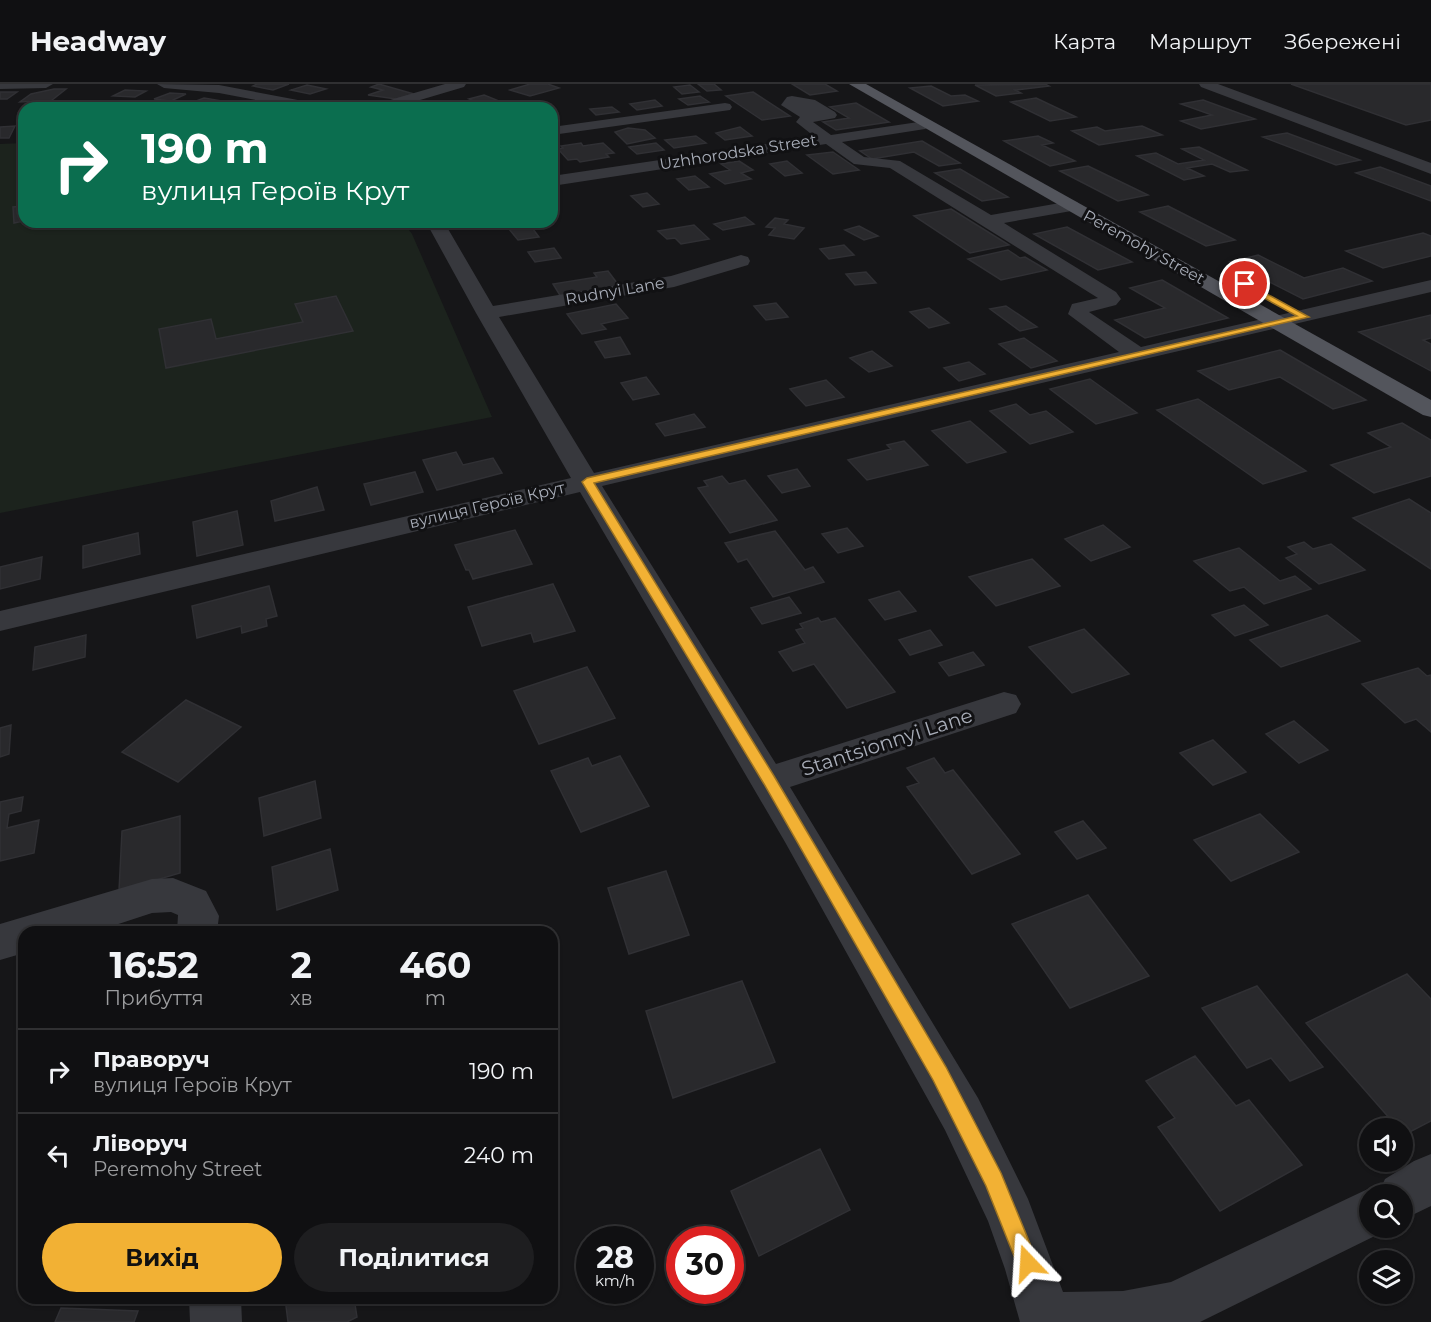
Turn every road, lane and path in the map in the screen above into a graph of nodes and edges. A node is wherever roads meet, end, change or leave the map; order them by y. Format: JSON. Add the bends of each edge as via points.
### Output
{"nodes":[{"id":1,"x":46,"y":84,"type":"edge"},
{"id":2,"x":164,"y":84,"type":"edge"},
{"id":3,"x":459,"y":84,"type":"edge"},
{"id":4,"x":856,"y":84,"type":"edge"},
{"id":5,"x":876,"y":84,"type":"edge"},
{"id":6,"x":1206,"y":84,"type":"edge"},
{"id":7,"x":0,"y":85,"type":"edge"},
{"id":8,"x":226,"y":86,"type":"edge"},
{"id":9,"x":787,"y":89,"type":"dead end"},
{"id":10,"x":294,"y":102,"type":"edge"},
{"id":11,"x":398,"y":102,"type":"edge"},
{"id":12,"x":725,"y":107,"type":"dead end"},
{"id":13,"x":925,"y":124,"type":"junction"},
{"id":14,"x":558,"y":130,"type":"edge"},
{"id":15,"x":826,"y":138,"type":"junction"},
{"id":16,"x":1431,"y":169,"type":"edge"},
{"id":17,"x":558,"y":179,"type":"edge"},
{"id":18,"x":1071,"y":206,"type":"junction"},
{"id":19,"x":987,"y":221,"type":"junction"},
{"id":20,"x":438,"y":228,"type":"edge"},
{"id":21,"x":741,"y":261,"type":"dead end"},
{"id":22,"x":1431,"y":286,"type":"edge"},
{"id":23,"x":1255,"y":290,"type":"dead end"},
{"id":24,"x":1277,"y":312,"type":"junction"},
{"id":25,"x":486,"y":313,"type":"junction"},
{"id":26,"x":1304,"y":317,"type":"junction"},
{"id":27,"x":1328,"y":330,"type":"dead end"},
{"id":28,"x":1138,"y":355,"type":"junction"},
{"id":29,"x":1431,"y":410,"type":"edge"},
{"id":30,"x":587,"y":482,"type":"junction"},
{"id":31,"x":0,"y":621,"type":"edge"},
{"id":32,"x":1004,"y":704,"type":"dead end"},
{"id":33,"x":769,"y":780,"type":"junction"},
{"id":34,"x":55,"y":926,"type":"edge"},
{"id":35,"x":198,"y":926,"type":"edge"},
{"id":36,"x":18,"y":937,"type":"edge"},
{"id":37,"x":0,"y":942,"type":"edge"},
{"id":38,"x":1431,"y":1178,"type":"edge"},
{"id":39,"x":1413,"y":1189,"type":"edge"},
{"id":40,"x":1359,"y":1218,"type":"edge"},
{"id":41,"x":215,"y":1304,"type":"edge"},
{"id":42,"x":1046,"y":1320,"type":"edge"},
{"id":43,"x":216,"y":1322,"type":"edge"}],
"edges":[{"from":1,"to":7,"type":"street"},
{"from":2,"to":8,"type":"street"},
{"from":3,"to":11,"type":"street"},
{"from":4,"to":13,"type":"main road","name":"Peremohy Street"},
{"from":5,"to":23,"type":"main road","name":"Peremohy Street"},
{"from":6,"to":16,"type":"street"},
{"from":8,"to":10,"type":"street"},
{"from":9,"to":15,"type":"street","via":[[811,110],[803,122]]},
{"from":12,"to":14,"type":"street"},
{"from":13,"to":15,"type":"street","name":"Uzhhorodska Street"},
{"from":13,"to":18,"type":"main road","name":"Peremohy Street"},
{"from":15,"to":17,"type":"street","name":"Uzhhorodska Street"},
{"from":15,"to":19,"type":"street","via":[[861,161],[894,164]]},
{"from":18,"to":19,"type":"street"},
{"from":18,"to":24,"type":"main road","name":"Peremohy Street"},
{"from":19,"to":28,"type":"street","via":[[1109,296],[1109,301],[1079,308],[1078,314]]},
{"from":20,"to":25,"type":"street"},
{"from":21,"to":25,"type":"street","name":"Rudnyi Lane","via":[[674,280]]},
{"from":22,"to":26,"type":"street","name":"вулиця Героїв Крут"},
{"from":24,"to":26,"type":"street","name":"вулиця Героїв Крут"},
{"from":24,"to":28,"type":"street","name":"вулиця Героїв Крут"},
{"from":24,"to":29,"type":"main road","name":"Peremohy Street"},
{"from":25,"to":30,"type":"street"},
{"from":26,"to":27,"type":"main road"},
{"from":28,"to":30,"type":"street","name":"вулиця Героїв Крут"},
{"from":30,"to":31,"type":"street","name":"вулиця Героїв Крут"},
{"from":30,"to":33,"type":"street"},
{"from":32,"to":33,"type":"street","name":"Stantsionnyi Lane"},
{"from":33,"to":42,"type":"street","via":[[939,1074],[994,1180],[1022,1245]]},
{"from":34,"to":35,"type":"street","via":[[152,896],[173,895],[192,903],[199,916]]},
{"from":36,"to":37,"type":"street"},
{"from":38,"to":39,"type":"street"},
{"from":40,"to":42,"type":"street","via":[[1175,1307],[1123,1317]]},
{"from":41,"to":43,"type":"street"}]}
